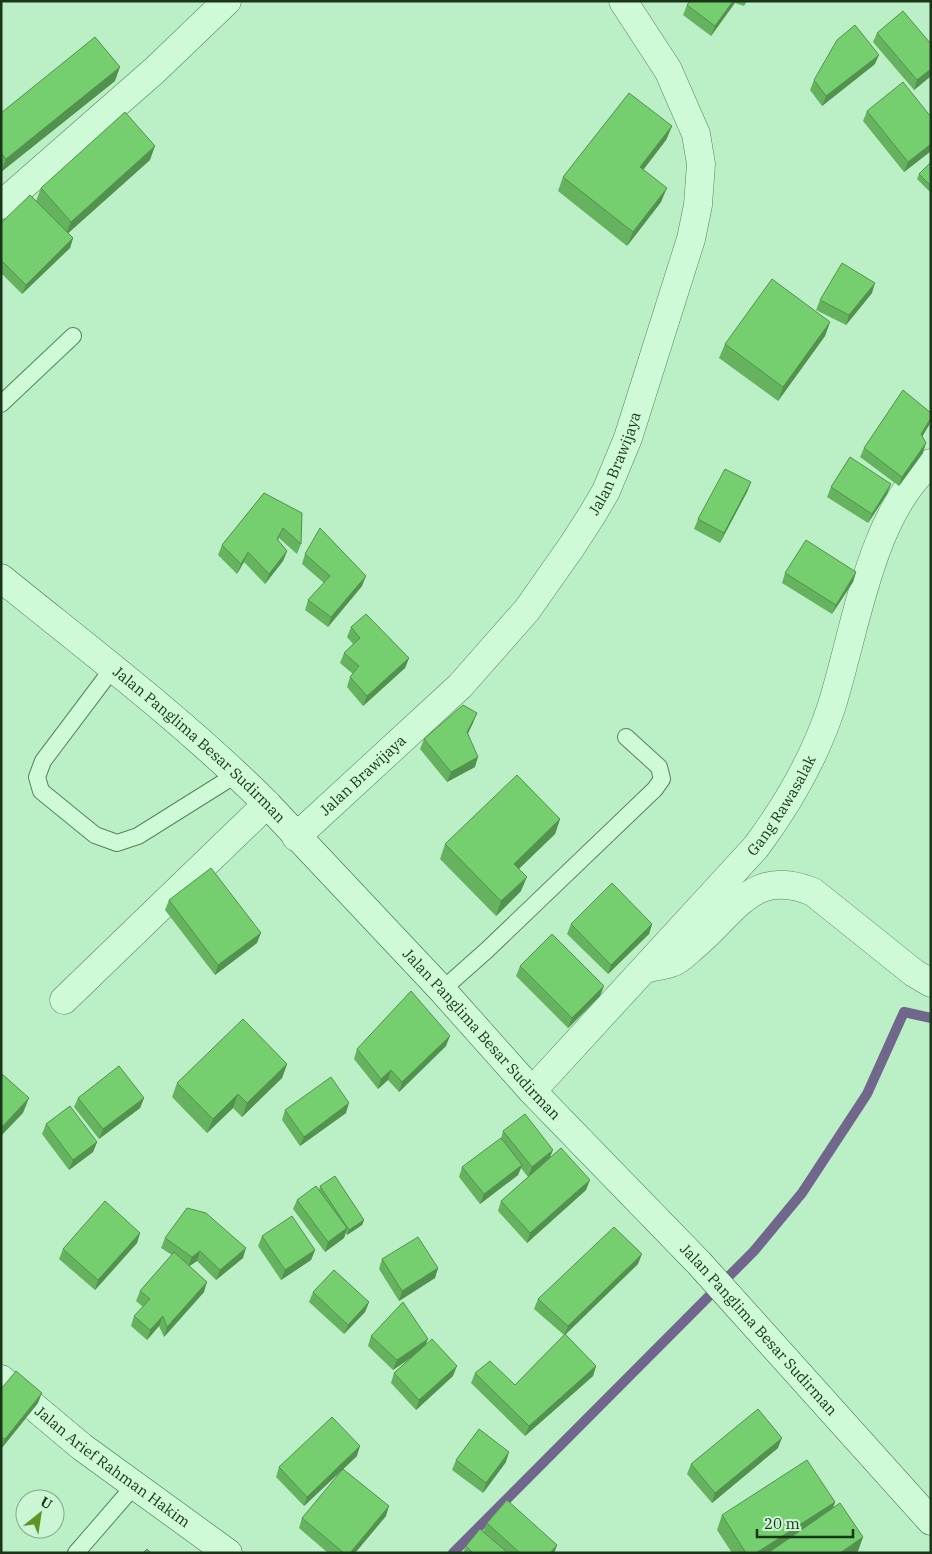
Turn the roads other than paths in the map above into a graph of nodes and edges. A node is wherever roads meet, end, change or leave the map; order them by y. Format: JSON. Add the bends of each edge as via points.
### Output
{"nodes":[{"id":1,"x":227,"y":1,"type":"edge"},
{"id":2,"x":622,"y":1,"type":"edge"},
{"id":3,"x":1,"y":205,"type":"edge"},
{"id":4,"x":73,"y":336,"type":"dead end"},
{"id":5,"x":1,"y":404,"type":"edge"},
{"id":6,"x":931,"y":462,"type":"edge"},
{"id":7,"x":1,"y":578,"type":"edge"},
{"id":8,"x":113,"y":668,"type":"junction"},
{"id":9,"x":626,"y":737,"type":"dead end"},
{"id":10,"x":237,"y":774,"type":"junction"},
{"id":11,"x":266,"y":804,"type":"junction"},
{"id":12,"x":296,"y":837,"type":"junction"},
{"id":13,"x":645,"y":968,"type":"junction"},
{"id":14,"x":931,"y":983,"type":"edge"},
{"id":15,"x":442,"y":990,"type":"junction"},
{"id":16,"x":64,"y":1000,"type":"dead end"},
{"id":17,"x":532,"y":1091,"type":"junction"},
{"id":18,"x":1,"y":1379,"type":"edge"},
{"id":19,"x":134,"y":1486,"type":"junction"},
{"id":20,"x":931,"y":1521,"type":"edge"},
{"id":21,"x":76,"y":1553,"type":"edge"},
{"id":22,"x":228,"y":1553,"type":"edge"}],
"edges":[{"from":1,"to":3,"type":"street","via":[[155,70]]},
{"from":2,"to":12,"type":"street","name":"Jalan Brawijaya","via":[[668,70],[696,134],[701,164],[692,239],[628,438],[606,491],[592,515],[527,610],[460,686]]},
{"from":4,"to":5,"type":"lane"},
{"from":6,"to":13,"type":"street","name":"Gang Rawasalak","via":[[909,486],[887,522],[831,708],[805,772],[756,848]]},
{"from":7,"to":8,"type":"street","name":"Jalan Panglima Besar Sudirman"},
{"from":8,"to":10,"type":"street","name":"Jalan Panglima Besar Sudirman"},
{"from":8,"to":10,"type":"lane","via":[[43,761],[37,777],[41,791],[95,835],[117,843],[138,836]]},
{"from":9,"to":15,"type":"lane","via":[[659,767],[662,778],[654,789]]},
{"from":10,"to":11,"type":"street","name":"Jalan Panglima Besar Sudirman"},
{"from":11,"to":12,"type":"street","name":"Jalan Panglima Besar Sudirman"},
{"from":11,"to":16,"type":"street"},
{"from":12,"to":15,"type":"street","name":"Jalan Panglima Besar Sudirman"},
{"from":13,"to":14,"type":"street","via":[[673,963],[708,935],[752,891],[770,884],[797,885],[813,892]]},
{"from":13,"to":17,"type":"street","name":"Gang Rawasalak"},
{"from":15,"to":17,"type":"street","name":"Jalan Panglima Besar Sudirman"},
{"from":17,"to":20,"type":"street","name":"Jalan Panglima Besar Sudirman","via":[[699,1263]]},
{"from":18,"to":19,"type":"street","name":"Jalan Arief Rahman Hakim"},
{"from":19,"to":21,"type":"lane"},
{"from":19,"to":22,"type":"street","name":"Jalan Arief Rahman Hakim"}]}
